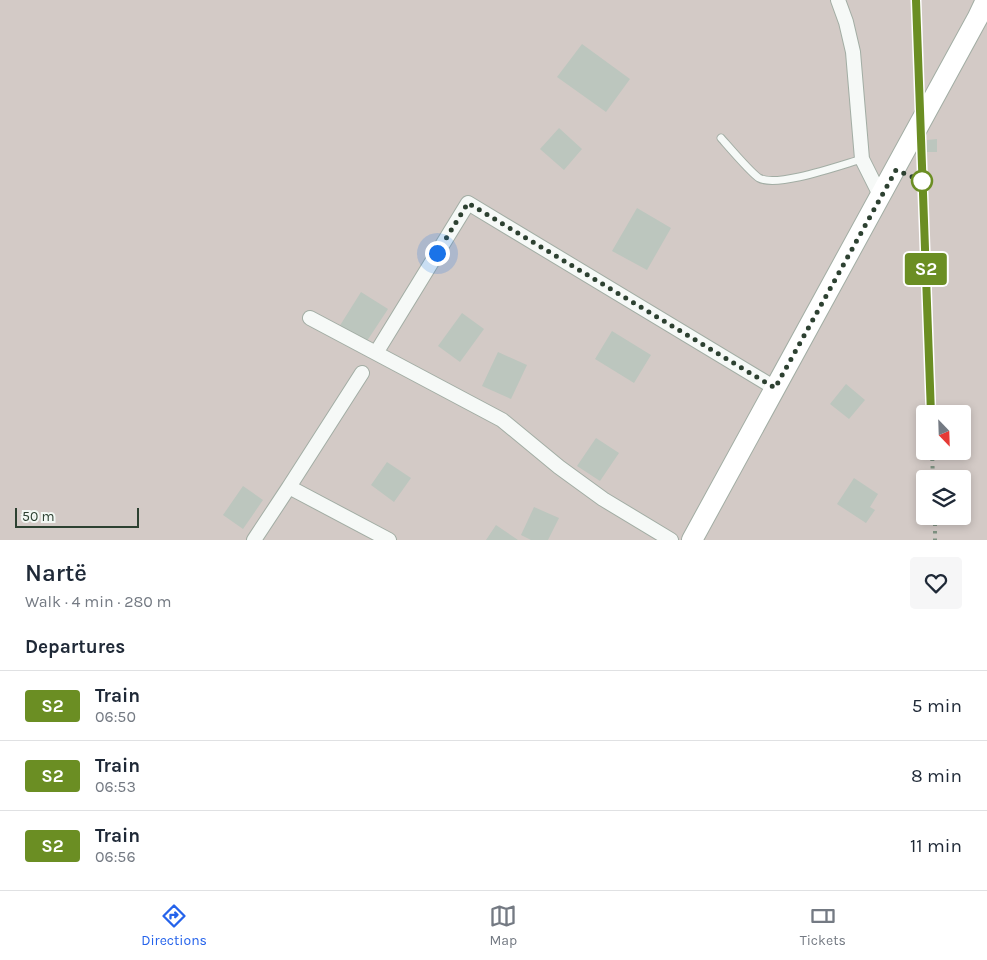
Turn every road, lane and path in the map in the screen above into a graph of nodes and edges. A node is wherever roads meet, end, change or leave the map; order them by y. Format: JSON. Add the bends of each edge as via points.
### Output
{"nodes":[{"id":1,"x":838,"y":0,"type":"edge"},
{"id":2,"x":986,"y":0,"type":"edge"},
{"id":3,"x":721,"y":138,"type":"dead end"},
{"id":4,"x":862,"y":159,"type":"junction"},
{"id":5,"x":881,"y":197,"type":"junction"},
{"id":6,"x":310,"y":318,"type":"dead end"},
{"id":7,"x":376,"y":353,"type":"junction"},
{"id":8,"x":362,"y":373,"type":"dead end"},
{"id":9,"x":775,"y":388,"type":"junction"},
{"id":10,"x":288,"y":487,"type":"junction"},
{"id":11,"x":254,"y":540,"type":"edge"},
{"id":12,"x":388,"y":540,"type":"edge"},
{"id":13,"x":671,"y":540,"type":"edge"},
{"id":14,"x":692,"y":540,"type":"edge"}],
"edges":[{"from":1,"to":4,"type":"street","via":[[853,52]]},
{"from":2,"to":5,"type":"street"},
{"from":3,"to":4,"type":"lane","via":[[760,178],[771,180],[792,179]]},
{"from":4,"to":5,"type":"street"},
{"from":5,"to":9,"type":"street"},
{"from":6,"to":7,"type":"street"},
{"from":7,"to":9,"type":"street","via":[[468,203]]},
{"from":7,"to":13,"type":"street","via":[[502,420],[603,499]]},
{"from":8,"to":10,"type":"street"},
{"from":9,"to":14,"type":"street"},
{"from":10,"to":11,"type":"street"},
{"from":10,"to":12,"type":"street"}]}
